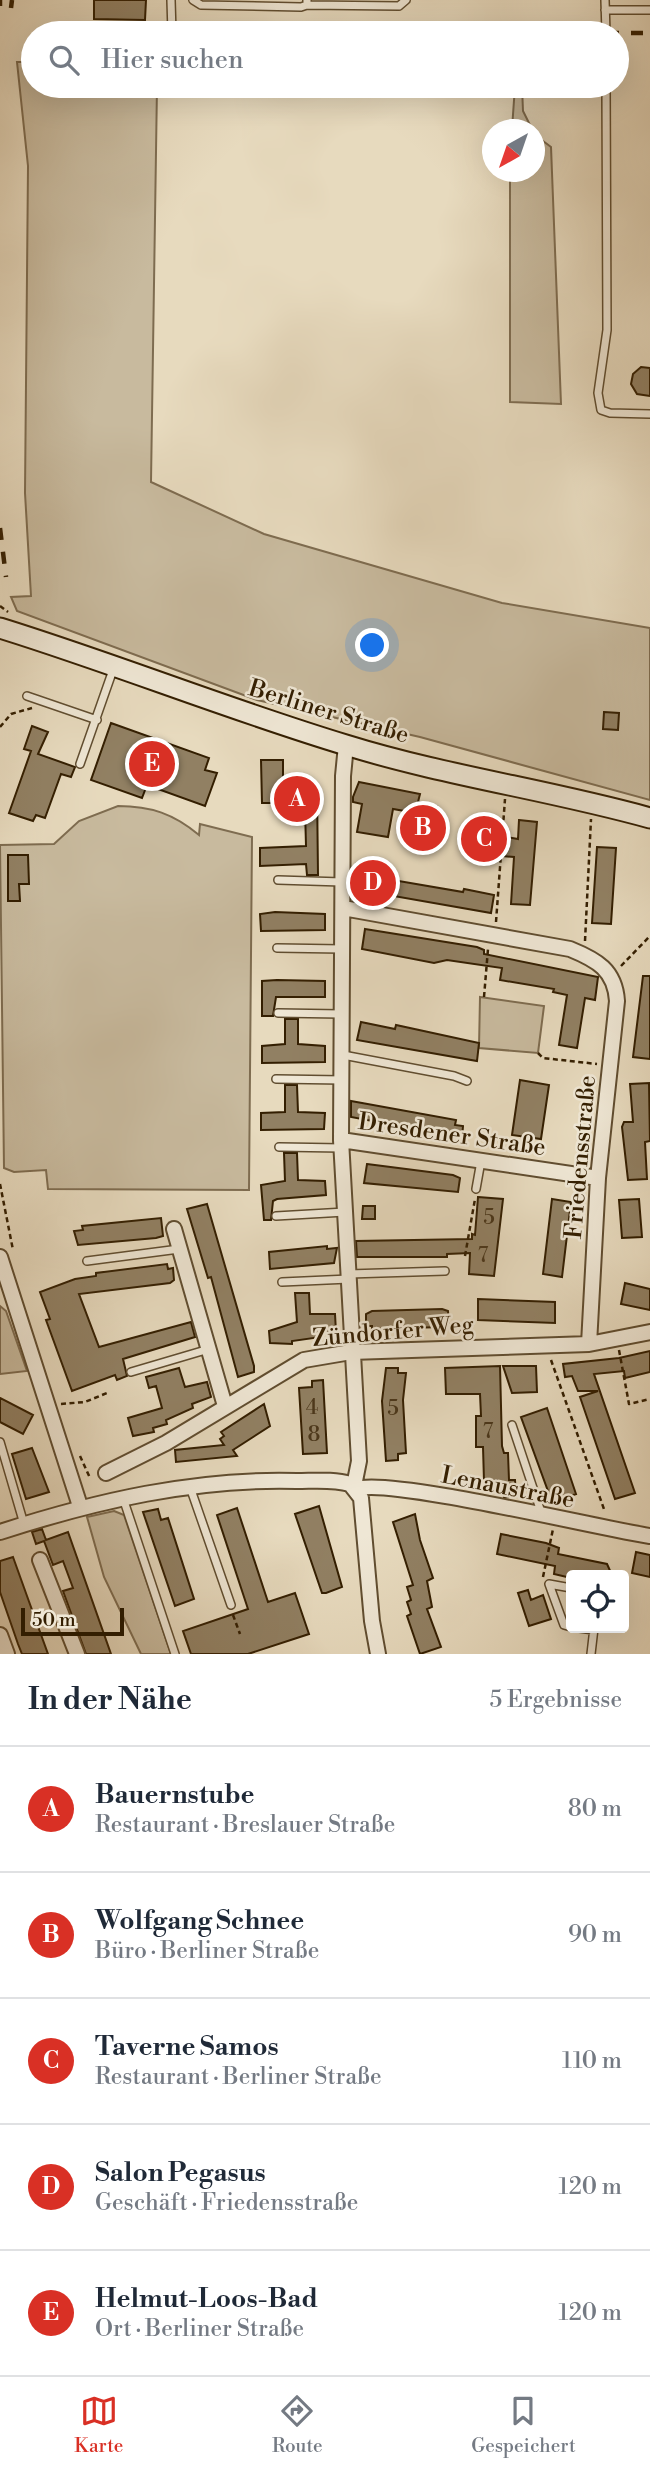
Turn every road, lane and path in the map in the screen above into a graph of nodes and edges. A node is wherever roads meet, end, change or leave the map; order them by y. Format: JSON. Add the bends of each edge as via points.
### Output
{"nodes":[{"id":1,"x":171,"y":0,"type":"edge"},
{"id":2,"x":193,"y":0,"type":"edge"},
{"id":3,"x":406,"y":0,"type":"edge"},
{"id":4,"x":605,"y":0,"type":"edge"},
{"id":5,"x":307,"y":2,"type":"edge"},
{"id":6,"x":359,"y":3,"type":"edge"},
{"id":7,"x":605,"y":10,"type":"junction"},
{"id":8,"x":650,"y":10,"type":"edge"},
{"id":9,"x":172,"y":21,"type":"edge"},
{"id":10,"x":605,"y":21,"type":"edge"},
{"id":11,"x":606,"y":98,"type":"edge"},
{"id":12,"x":650,"y":414,"type":"edge"},
{"id":13,"x":0,"y":606,"type":"edge"},
{"id":14,"x":6,"y":621,"type":"edge"},
{"id":15,"x":114,"y":666,"type":"junction"},
{"id":16,"x":32,"y":697,"type":"joint"},
{"id":17,"x":97,"y":720,"type":"junction"},
{"id":18,"x":0,"y":727,"type":"edge"},
{"id":19,"x":346,"y":745,"type":"junction"},
{"id":20,"x":80,"y":764,"type":"dead end"},
{"id":21,"x":506,"y":784,"type":"junction"},
{"id":22,"x":592,"y":802,"type":"junction"},
{"id":23,"x":650,"y":818,"type":"edge"},
{"id":24,"x":278,"y":880,"type":"dead end"},
{"id":25,"x":342,"y":882,"type":"junction"},
{"id":26,"x":343,"y":908,"type":"junction"},
{"id":27,"x":492,"y":935,"type":"junction"},
{"id":28,"x":650,"y":936,"type":"edge"},
{"id":29,"x":277,"y":948,"type":"dead end"},
{"id":30,"x":342,"y":949,"type":"junction"},
{"id":31,"x":585,"y":955,"type":"junction"},
{"id":32,"x":611,"y":976,"type":"junction"},
{"id":33,"x":484,"y":998,"type":"dead end"},
{"id":34,"x":278,"y":1013,"type":"dead end"},
{"id":35,"x":341,"y":1014,"type":"junction"},
{"id":36,"x":538,"y":1053,"type":"dead end"},
{"id":37,"x":343,"y":1055,"type":"junction"},
{"id":38,"x":610,"y":1066,"type":"junction"},
{"id":39,"x":276,"y":1079,"type":"dead end"},
{"id":40,"x":343,"y":1080,"type":"junction"},
{"id":41,"x":467,"y":1082,"type":"dead end"},
{"id":42,"x":342,"y":1144,"type":"junction"},
{"id":43,"x":279,"y":1147,"type":"dead end"},
{"id":44,"x":481,"y":1161,"type":"junction"},
{"id":45,"x":598,"y":1178,"type":"junction"},
{"id":46,"x":476,"y":1189,"type":"joint"},
{"id":47,"x":345,"y":1212,"type":"junction"},
{"id":48,"x":276,"y":1216,"type":"dead end"},
{"id":49,"x":174,"y":1229,"type":"dead end"},
{"id":50,"x":180,"y":1249,"type":"junction"},
{"id":51,"x":465,"y":1256,"type":"dead end"},
{"id":52,"x":0,"y":1257,"type":"edge"},
{"id":53,"x":87,"y":1261,"type":"dead end"},
{"id":54,"x":445,"y":1271,"type":"dead end"},
{"id":55,"x":349,"y":1276,"type":"junction"},
{"id":56,"x":3,"y":1281,"type":"edge"},
{"id":57,"x":282,"y":1282,"type":"dead end"},
{"id":58,"x":650,"y":1332,"type":"edge"},
{"id":59,"x":617,"y":1338,"type":"junction"},
{"id":60,"x":545,"y":1344,"type":"junction"},
{"id":61,"x":589,"y":1344,"type":"junction"},
{"id":62,"x":209,"y":1348,"type":"junction"},
{"id":63,"x":351,"y":1353,"type":"junction"},
{"id":64,"x":131,"y":1372,"type":"dead end"},
{"id":65,"x":107,"y":1393,"type":"dead end"},
{"id":66,"x":650,"y":1399,"type":"edge"},
{"id":67,"x":61,"y":1404,"type":"dead end"},
{"id":68,"x":225,"y":1406,"type":"junction"},
{"id":69,"x":512,"y":1425,"type":"dead end"},
{"id":70,"x":0,"y":1442,"type":"edge"},
{"id":71,"x":106,"y":1473,"type":"dead end"},
{"id":72,"x":190,"y":1486,"type":"junction"},
{"id":73,"x":354,"y":1487,"type":"junction"},
{"id":74,"x":123,"y":1497,"type":"junction"},
{"id":75,"x":80,"y":1507,"type":"junction"},
{"id":76,"x":549,"y":1517,"type":"junction"},
{"id":77,"x":24,"y":1524,"type":"junction"},
{"id":78,"x":611,"y":1530,"type":"junction"},
{"id":79,"x":0,"y":1532,"type":"edge"},
{"id":80,"x":650,"y":1536,"type":"edge"},
{"id":81,"x":40,"y":1560,"type":"dead end"},
{"id":82,"x":542,"y":1580,"type":"dead end"},
{"id":83,"x":566,"y":1587,"type":"edge"},
{"id":84,"x":231,"y":1605,"type":"dead end"},
{"id":85,"x":233,"y":1614,"type":"dead end"},
{"id":86,"x":566,"y":1626,"type":"edge"},
{"id":87,"x":594,"y":1633,"type":"edge"},
{"id":88,"x":240,"y":1634,"type":"dead end"},
{"id":89,"x":0,"y":1635,"type":"edge"},
{"id":90,"x":6,"y":1654,"type":"edge"},
{"id":91,"x":77,"y":1654,"type":"edge"},
{"id":92,"x":175,"y":1654,"type":"edge"},
{"id":93,"x":378,"y":1654,"type":"edge"},
{"id":94,"x":591,"y":1654,"type":"edge"}],
"edges":[{"from":1,"to":9,"type":"lane"},
{"from":2,"to":5,"type":"lane","via":[[201,5]]},
{"from":3,"to":6,"type":"lane","via":[[400,6]]},
{"from":4,"to":7,"type":"lane"},
{"from":5,"to":6,"type":"lane"},
{"from":7,"to":8,"type":"lane"},
{"from":7,"to":10,"type":"lane"},
{"from":11,"to":12,"type":"lane","via":[[607,330],[598,393],[601,410]]},
{"from":13,"to":14,"type":"path"},
{"from":14,"to":15,"type":"street","name":"Berliner Straße"},
{"from":15,"to":17,"type":"lane"},
{"from":15,"to":19,"type":"street","name":"Berliner Straße"},
{"from":16,"to":17,"type":"lane"},
{"from":16,"to":18,"type":"path","via":[[32,708],[11,714]]},
{"from":17,"to":20,"type":"lane"},
{"from":19,"to":21,"type":"street","name":"Berliner Straße"},
{"from":19,"to":25,"type":"street"},
{"from":21,"to":22,"type":"street","name":"Berliner Straße"},
{"from":21,"to":27,"type":"path"},
{"from":22,"to":23,"type":"street","name":"Berliner Straße"},
{"from":22,"to":31,"type":"path"},
{"from":24,"to":25,"type":"lane"},
{"from":25,"to":26,"type":"street"},
{"from":26,"to":27,"type":"street"},
{"from":26,"to":30,"type":"street"},
{"from":27,"to":31,"type":"street"},
{"from":27,"to":33,"type":"path"},
{"from":28,"to":32,"type":"path"},
{"from":29,"to":30,"type":"lane"},
{"from":30,"to":35,"type":"street"},
{"from":31,"to":32,"type":"street"},
{"from":32,"to":38,"type":"street","name":"Friedensstraße","via":[[617,1001]]},
{"from":34,"to":35,"type":"lane"},
{"from":35,"to":37,"type":"street"},
{"from":36,"to":38,"type":"path","via":[[543,1058]]},
{"from":37,"to":40,"type":"street"},
{"from":37,"to":41,"type":"lane"},
{"from":38,"to":45,"type":"street","name":"Friedensstraße"},
{"from":39,"to":40,"type":"lane"},
{"from":40,"to":42,"type":"street"},
{"from":42,"to":43,"type":"lane"},
{"from":42,"to":44,"type":"street","name":"Dresdener Straße"},
{"from":42,"to":47,"type":"street"},
{"from":44,"to":45,"type":"street","name":"Dresdener Straße"},
{"from":44,"to":46,"type":"lane"},
{"from":45,"to":61,"type":"street","name":"Friedensstraße"},
{"from":46,"to":51,"type":"path"},
{"from":47,"to":48,"type":"lane"},
{"from":47,"to":55,"type":"street"},
{"from":49,"to":50,"type":"street"},
{"from":50,"to":53,"type":"lane"},
{"from":50,"to":62,"type":"street"},
{"from":52,"to":56,"type":"street"},
{"from":54,"to":55,"type":"lane"},
{"from":55,"to":57,"type":"lane"},
{"from":55,"to":63,"type":"street"},
{"from":56,"to":75,"type":"street"},
{"from":58,"to":59,"type":"street","name":"Zündorfer Weg"},
{"from":59,"to":61,"type":"street","name":"Zündorfer Weg"},
{"from":59,"to":66,"type":"path","via":[[629,1405]]},
{"from":60,"to":61,"type":"street","name":"Zündorfer Weg"},
{"from":60,"to":63,"type":"street","name":"Zündorfer Weg"},
{"from":60,"to":78,"type":"path"},
{"from":62,"to":64,"type":"lane"},
{"from":62,"to":68,"type":"street"},
{"from":63,"to":68,"type":"street","name":"Zündorfer Weg","via":[[304,1360]]},
{"from":63,"to":73,"type":"street","via":[[359,1461]]},
{"from":65,"to":67,"type":"path","via":[[85,1402]]},
{"from":68,"to":71,"type":"street","name":"Zündorfer Weg"},
{"from":69,"to":76,"type":"lane"},
{"from":70,"to":77,"type":"lane"},
{"from":72,"to":73,"type":"street","name":"Lenaustraße","via":[[265,1480]]},
{"from":72,"to":74,"type":"street","name":"Lenaustraße"},
{"from":72,"to":84,"type":"lane"},
{"from":73,"to":76,"type":"street","name":"Lenaustraße","via":[[372,1486]]},
{"from":73,"to":93,"type":"street","via":[[361,1498]]},
{"from":74,"to":75,"type":"street","name":"Lenaustraße"},
{"from":74,"to":92,"type":"lane"},
{"from":75,"to":77,"type":"street","name":"Lenaustraße"},
{"from":76,"to":78,"type":"street","name":"Lenaustraße"},
{"from":76,"to":82,"type":"path"},
{"from":77,"to":79,"type":"street","name":"Lenaustraße"},
{"from":78,"to":80,"type":"street","name":"Lenaustraße"},
{"from":81,"to":91,"type":"street"},
{"from":83,"to":86,"type":"lane","via":[[549,1584]]},
{"from":85,"to":88,"type":"path"},
{"from":87,"to":94,"type":"lane"},
{"from":89,"to":90,"type":"street"}]}
